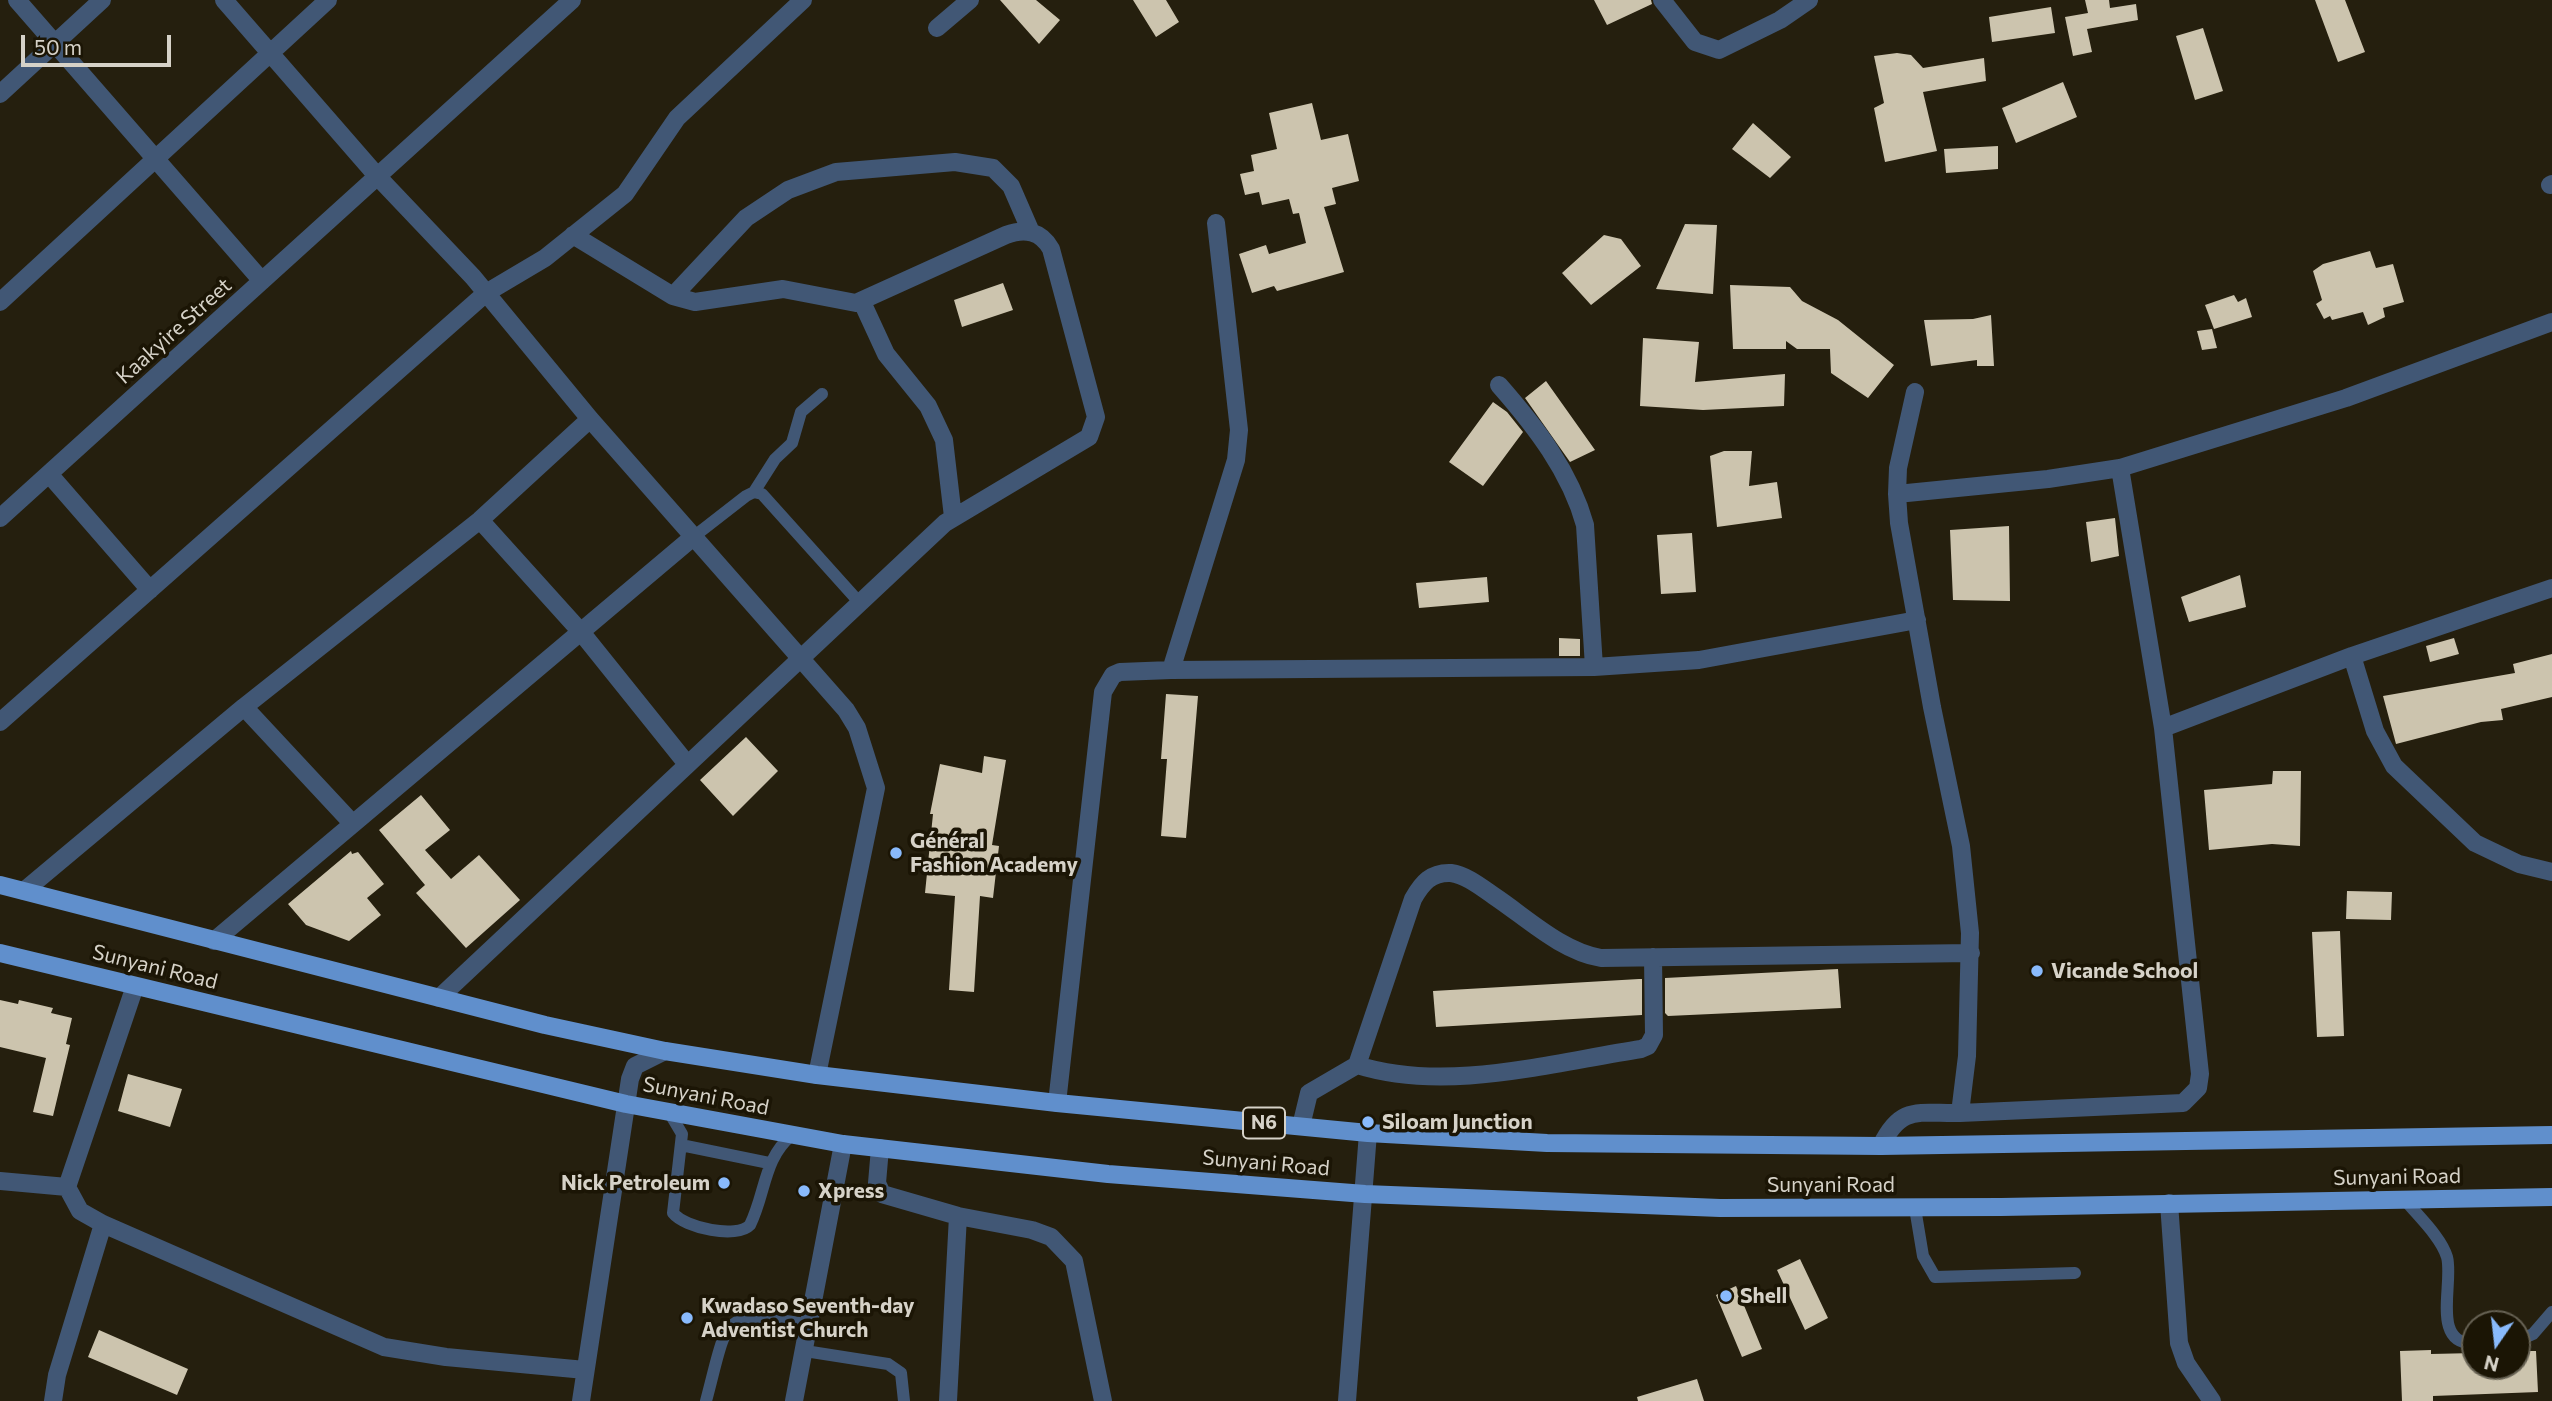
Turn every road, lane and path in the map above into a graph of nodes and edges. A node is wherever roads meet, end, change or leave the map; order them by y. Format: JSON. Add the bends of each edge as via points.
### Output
{"nodes":[{"id":1,"x":17,"y":0,"type":"edge"},
{"id":2,"x":102,"y":0,"type":"edge"},
{"id":3,"x":224,"y":0,"type":"edge"},
{"id":4,"x":328,"y":0,"type":"edge"},
{"id":5,"x":572,"y":0,"type":"edge"},
{"id":6,"x":803,"y":0,"type":"edge"},
{"id":7,"x":970,"y":0,"type":"edge"},
{"id":8,"x":1662,"y":0,"type":"edge"},
{"id":9,"x":1809,"y":0,"type":"edge"},
{"id":10,"x":937,"y":28,"type":"dead end"},
{"id":11,"x":55,"y":43,"type":"junction"},
{"id":12,"x":269,"y":53,"type":"junction"},
{"id":13,"x":0,"y":94,"type":"edge"},
{"id":14,"x":155,"y":158,"type":"junction"},
{"id":15,"x":378,"y":177,"type":"junction"},
{"id":16,"x":1216,"y":223,"type":"dead end"},
{"id":17,"x":1031,"y":232,"type":"junction"},
{"id":18,"x":573,"y":235,"type":"junction"},
{"id":19,"x":262,"y":281,"type":"junction"},
{"id":20,"x":486,"y":293,"type":"junction"},
{"id":21,"x":673,"y":296,"type":"junction"},
{"id":22,"x":0,"y":302,"type":"edge"},
{"id":23,"x":862,"y":302,"type":"junction"},
{"id":24,"x":2552,"y":322,"type":"edge"},
{"id":25,"x":1499,"y":385,"type":"dead end"},
{"id":26,"x":1915,"y":392,"type":"dead end"},
{"id":27,"x":822,"y":394,"type":"dead end"},
{"id":28,"x":590,"y":419,"type":"junction"},
{"id":29,"x":2120,"y":468,"type":"junction"},
{"id":30,"x":49,"y":474,"type":"junction"},
{"id":31,"x":754,"y":492,"type":"junction"},
{"id":32,"x":1897,"y":494,"type":"junction"},
{"id":33,"x":953,"y":517,"type":"junction"},
{"id":34,"x":0,"y":518,"type":"edge"},
{"id":35,"x":480,"y":520,"type":"junction"},
{"id":36,"x":692,"y":538,"type":"junction"},
{"id":37,"x":2552,"y":588,"type":"edge"},
{"id":38,"x":150,"y":590,"type":"junction"},
{"id":39,"x":859,"y":602,"type":"junction"},
{"id":40,"x":1917,"y":620,"type":"junction"},
{"id":41,"x":581,"y":632,"type":"junction"},
{"id":42,"x":2352,"y":656,"type":"junction"},
{"id":43,"x":799,"y":657,"type":"junction"},
{"id":44,"x":1594,"y":667,"type":"junction"},
{"id":45,"x":1171,"y":670,"type":"junction"},
{"id":46,"x":244,"y":707,"type":"junction"},
{"id":47,"x":0,"y":722,"type":"edge"},
{"id":48,"x":2163,"y":728,"type":"junction"},
{"id":49,"x":687,"y":764,"type":"junction"},
{"id":50,"x":353,"y":824,"type":"junction"},
{"id":51,"x":2552,"y":872,"type":"edge"},
{"id":52,"x":0,"y":885,"type":"edge"},
{"id":53,"x":24,"y":891,"type":"junction"},
{"id":54,"x":214,"y":941,"type":"junction"},
{"id":55,"x":0,"y":953,"type":"edge"},
{"id":56,"x":1971,"y":953,"type":"junction"},
{"id":57,"x":1653,"y":957,"type":"junction"},
{"id":58,"x":135,"y":986,"type":"junction"},
{"id":59,"x":439,"y":998,"type":"junction"},
{"id":60,"x":665,"y":1051,"type":"junction"},
{"id":61,"x":1357,"y":1065,"type":"junction"},
{"id":62,"x":817,"y":1074,"type":"junction"},
{"id":63,"x":1057,"y":1103,"type":"junction"},
{"id":64,"x":626,"y":1104,"type":"junction"},
{"id":65,"x":669,"y":1112,"type":"junction"},
{"id":66,"x":1960,"y":1112,"type":"junction"},
{"id":67,"x":1301,"y":1126,"type":"junction"},
{"id":68,"x":1368,"y":1133,"type":"junction"},
{"id":69,"x":792,"y":1135,"type":"junction"},
{"id":70,"x":2552,"y":1135,"type":"edge"},
{"id":71,"x":844,"y":1144,"type":"junction"},
{"id":72,"x":681,"y":1145,"type":"junction"},
{"id":73,"x":1881,"y":1146,"type":"junction"},
{"id":74,"x":880,"y":1149,"type":"junction"},
{"id":75,"x":769,"y":1163,"type":"junction"},
{"id":76,"x":0,"y":1181,"type":"edge"},
{"id":77,"x":67,"y":1187,"type":"junction"},
{"id":78,"x":1365,"y":1194,"type":"junction"},
{"id":79,"x":2552,"y":1197,"type":"edge"},
{"id":80,"x":2404,"y":1200,"type":"junction"},
{"id":81,"x":2169,"y":1203,"type":"junction"},
{"id":82,"x":1915,"y":1208,"type":"junction"},
{"id":83,"x":958,"y":1216,"type":"junction"},
{"id":84,"x":103,"y":1224,"type":"junction"},
{"id":85,"x":2075,"y":1273,"type":"dead end"},
{"id":86,"x":2552,"y":1312,"type":"edge"},
{"id":87,"x":810,"y":1325,"type":"junction"},
{"id":88,"x":2531,"y":1335,"type":"edge"},
{"id":89,"x":2461,"y":1341,"type":"edge"},
{"id":90,"x":805,"y":1351,"type":"junction"},
{"id":91,"x":585,"y":1370,"type":"junction"},
{"id":92,"x":1102,"y":1392,"type":"edge"},
{"id":93,"x":2206,"y":1398,"type":"edge"},
{"id":94,"x":53,"y":1401,"type":"edge"},
{"id":95,"x":581,"y":1401,"type":"edge"},
{"id":96,"x":706,"y":1401,"type":"edge"},
{"id":97,"x":793,"y":1401,"type":"edge"},
{"id":98,"x":904,"y":1401,"type":"edge"},
{"id":99,"x":948,"y":1401,"type":"edge"},
{"id":100,"x":1117,"y":1401,"type":"edge"},
{"id":101,"x":1347,"y":1401,"type":"edge"}],
"edges":[{"from":1,"to":11,"type":"street"},
{"from":2,"to":11,"type":"street"},
{"from":3,"to":12,"type":"street"},
{"from":4,"to":12,"type":"street"},
{"from":5,"to":15,"type":"street","name":"Kaakyire Street"},
{"from":6,"to":18,"type":"street","via":[[677,118],[625,194]]},
{"from":7,"to":10,"type":"street"},
{"from":8,"to":9,"type":"street","via":[[1695,41],[1719,50]]},
{"from":11,"to":13,"type":"street"},
{"from":11,"to":14,"type":"street"},
{"from":12,"to":14,"type":"street"},
{"from":12,"to":15,"type":"street"},
{"from":14,"to":19,"type":"street"},
{"from":14,"to":22,"type":"street"},
{"from":15,"to":19,"type":"street","name":"Kaakyire Street"},
{"from":15,"to":20,"type":"street"},
{"from":16,"to":45,"type":"street","via":[[1237,450],[1230,486]]},
{"from":17,"to":21,"type":"street","via":[[1011,186],[993,168],[955,162],[836,172],[788,190],[746,218]]},
{"from":17,"to":23,"type":"street","via":[[1006,235]]},
{"from":17,"to":33,"type":"street","via":[[1045,239],[1051,249],[1096,417],[1088,437]]},
{"from":18,"to":20,"type":"street","via":[[545,258]]},
{"from":18,"to":21,"type":"street"},
{"from":19,"to":30,"type":"street","name":"Kaakyire Street"},
{"from":20,"to":28,"type":"street"},
{"from":20,"to":38,"type":"street"},
{"from":21,"to":23,"type":"street","via":[[695,302],[783,289]]},
{"from":23,"to":33,"type":"street","via":[[886,354],[928,406],[944,440]]},
{"from":24,"to":29,"type":"street","via":[[2346,398]]},
{"from":25,"to":44,"type":"street","via":[[1544,440],[1581,509],[1586,525]]},
{"from":26,"to":32,"type":"street","via":[[1898,468]]},
{"from":27,"to":31,"type":"lane","via":[[801,412],[792,443],[775,459]]},
{"from":28,"to":35,"type":"street"},
{"from":28,"to":36,"type":"street"},
{"from":29,"to":32,"type":"street","via":[[2048,480]]},
{"from":29,"to":48,"type":"street"},
{"from":30,"to":34,"type":"street","name":"Kaakyire Street"},
{"from":30,"to":38,"type":"street"},
{"from":31,"to":36,"type":"lane"},
{"from":31,"to":39,"type":"lane","via":[[769,499]]},
{"from":32,"to":40,"type":"street"},
{"from":33,"to":39,"type":"street"},
{"from":35,"to":41,"type":"street"},
{"from":35,"to":46,"type":"street"},
{"from":36,"to":41,"type":"street"},
{"from":36,"to":43,"type":"street"},
{"from":37,"to":42,"type":"street"},
{"from":38,"to":47,"type":"street"},
{"from":39,"to":43,"type":"street"},
{"from":40,"to":44,"type":"street","via":[[1699,660]]},
{"from":40,"to":56,"type":"street","via":[[1961,846]]},
{"from":41,"to":49,"type":"street"},
{"from":41,"to":50,"type":"street"},
{"from":42,"to":48,"type":"street"},
{"from":42,"to":51,"type":"street","via":[[2375,731],[2394,766],[2475,843],[2510,861]]},
{"from":43,"to":49,"type":"street"},
{"from":43,"to":62,"type":"street","via":[[852,719],[876,789]]},
{"from":44,"to":45,"type":"street"},
{"from":45,"to":63,"type":"street","via":[[1120,672],[1103,692]]},
{"from":46,"to":50,"type":"street"},
{"from":46,"to":53,"type":"street"},
{"from":48,"to":66,"type":"street","via":[[2198,1088],[2183,1103]]},
{"from":49,"to":59,"type":"street"},
{"from":50,"to":54,"type":"street"},
{"from":52,"to":53,"type":"main road","number":"N6"},
{"from":53,"to":54,"type":"main road","number":"N6"},
{"from":54,"to":59,"type":"main road","number":"N6"},
{"from":55,"to":58,"type":"main road","name":"Sunyani Road"},
{"from":56,"to":57,"type":"street"},
{"from":56,"to":66,"type":"street"},
{"from":57,"to":61,"type":"street","via":[[1654,1035],[1641,1049],[1445,1077],[1399,1077]]},
{"from":57,"to":61,"type":"street","via":[[1585,955],[1473,881],[1451,873],[1433,875],[1413,899]]},
{"from":58,"to":64,"type":"main road","name":"Sunyani Road"},
{"from":58,"to":77,"type":"street"},
{"from":59,"to":60,"type":"main road","number":"N6"},
{"from":60,"to":62,"type":"main road","number":"N6"},
{"from":60,"to":64,"type":"street","via":[[635,1066]]},
{"from":61,"to":67,"type":"street","via":[[1309,1093]]},
{"from":62,"to":63,"type":"main road","number":"N6"},
{"from":63,"to":67,"type":"main road","number":"N6"},
{"from":64,"to":65,"type":"main road","name":"Sunyani Road"},
{"from":64,"to":91,"type":"street"},
{"from":65,"to":69,"type":"main road","name":"Sunyani Road"},
{"from":65,"to":72,"type":"lane","via":[[678,1123]]},
{"from":66,"to":73,"type":"street","via":[[1905,1115],[1890,1126]]},
{"from":67,"to":68,"type":"main road","number":"N6"},
{"from":68,"to":73,"type":"main road","number":"N6","via":[[1547,1143]]},
{"from":68,"to":78,"type":"street"},
{"from":69,"to":71,"type":"main road","name":"Sunyani Road"},
{"from":69,"to":75,"type":"lane","via":[[780,1144]]},
{"from":70,"to":73,"type":"main road","number":"N6"},
{"from":71,"to":74,"type":"main road","name":"Sunyani Road"},
{"from":71,"to":87,"type":"street"},
{"from":72,"to":75,"type":"lane"},
{"from":72,"to":75,"type":"lane","via":[[673,1213],[685,1222],[734,1233],[744,1232],[754,1218]]},
{"from":74,"to":78,"type":"main road","name":"Sunyani Road","via":[[1108,1174]]},
{"from":74,"to":83,"type":"street","via":[[877,1183],[882,1194]]},
{"from":76,"to":77,"type":"street"},
{"from":77,"to":84,"type":"street","via":[[80,1212]]},
{"from":78,"to":82,"type":"main road","name":"Sunyani Road","via":[[1720,1208]]},
{"from":78,"to":101,"type":"street"},
{"from":79,"to":80,"type":"main road","name":"Sunyani Road"},
{"from":80,"to":81,"type":"main road","name":"Sunyani Road"},
{"from":80,"to":89,"type":"lane","via":[[2446,1255],[2448,1324],[2451,1335]]},
{"from":81,"to":82,"type":"main road","name":"Sunyani Road"},
{"from":81,"to":93,"type":"street","via":[[2179,1343]]},
{"from":82,"to":85,"type":"lane","via":[[1923,1256],[1935,1277]]},
{"from":83,"to":92,"type":"street","via":[[1032,1230],[1065,1249],[1074,1261]]},
{"from":83,"to":99,"type":"street"},
{"from":84,"to":91,"type":"street","via":[[384,1347]]},
{"from":84,"to":94,"type":"street"},
{"from":86,"to":88,"type":"lane"},
{"from":87,"to":90,"type":"street"},
{"from":87,"to":96,"type":"lane","via":[[747,1316],[735,1321],[725,1330]]},
{"from":90,"to":97,"type":"street"},
{"from":90,"to":98,"type":"lane","via":[[888,1364],[901,1373]]},
{"from":91,"to":95,"type":"street"},
{"from":92,"to":100,"type":"street"}]}
